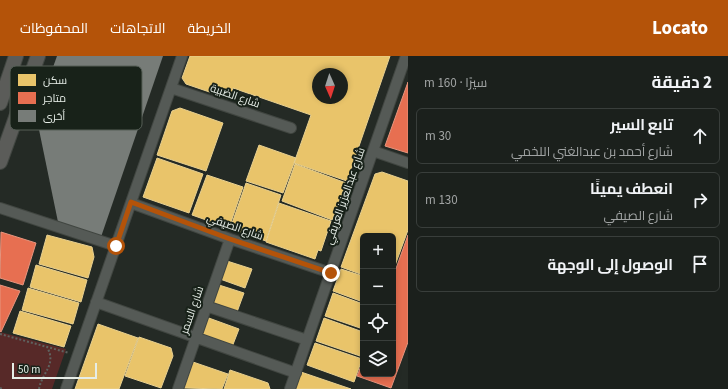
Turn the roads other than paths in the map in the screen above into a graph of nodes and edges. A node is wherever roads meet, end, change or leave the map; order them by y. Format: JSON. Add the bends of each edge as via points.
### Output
{"nodes":[{"id":1,"x":16,"y":56,"type":"edge"},
{"id":2,"x":38,"y":56,"type":"edge"},
{"id":3,"x":182,"y":56,"type":"edge"},
{"id":4,"x":406,"y":56,"type":"edge"},
{"id":5,"x":13,"y":66,"type":"edge"},
{"id":6,"x":34,"y":66,"type":"edge"},
{"id":7,"x":10,"y":74,"type":"edge"},
{"id":8,"x":171,"y":88,"type":"junction"},
{"id":9,"x":0,"y":103,"type":"edge"},
{"id":10,"x":291,"y":128,"type":"dead end"},
{"id":11,"x":11,"y":130,"type":"edge"},
{"id":12,"x":373,"y":151,"type":"junction"},
{"id":13,"x":0,"y":162,"type":"edge"},
{"id":14,"x":408,"y":163,"type":"edge"},
{"id":15,"x":131,"y":202,"type":"junction"},
{"id":16,"x":0,"y":208,"type":"edge"},
{"id":17,"x":230,"y":239,"type":"junction"},
{"id":18,"x":116,"y":246,"type":"junction"},
{"id":19,"x":331,"y":273,"type":"junction"},
{"id":20,"x":96,"y":302,"type":"junction"},
{"id":21,"x":206,"y":306,"type":"junction"},
{"id":22,"x":196,"y":337,"type":"junction"},
{"id":23,"x":307,"y":340,"type":"junction"},
{"id":24,"x":296,"y":373,"type":"junction"},
{"id":25,"x":66,"y":389,"type":"edge"},
{"id":26,"x":178,"y":389,"type":"edge"},
{"id":27,"x":290,"y":389,"type":"edge"}],
"edges":[{"from":1,"to":5,"type":"street"},
{"from":2,"to":6,"type":"street"},
{"from":3,"to":8,"type":"street"},
{"from":4,"to":12,"type":"street","name":"شارع عبدالعزيز العريفي"},
{"from":7,"to":9,"type":"street"},
{"from":8,"to":10,"type":"street","name":"شارع الضبية"},
{"from":8,"to":15,"type":"street"},
{"from":11,"to":13,"type":"street"},
{"from":12,"to":14,"type":"street"},
{"from":12,"to":19,"type":"street","name":"شارع عبدالعزيز العريفي"},
{"from":15,"to":17,"type":"street","name":"شارع الصيفي"},
{"from":15,"to":18,"type":"street"},
{"from":16,"to":18,"type":"street"},
{"from":17,"to":19,"type":"street","name":"شارع الصيفي"},
{"from":17,"to":21,"type":"street","name":"شارع السمر"},
{"from":18,"to":20,"type":"street"},
{"from":19,"to":23,"type":"street","name":"شارع عبدالعزيز العريفي"},
{"from":20,"to":22,"type":"street"},
{"from":20,"to":25,"type":"street"},
{"from":21,"to":22,"type":"street","name":"شارع السمر"},
{"from":21,"to":23,"type":"street"},
{"from":22,"to":24,"type":"street"},
{"from":22,"to":26,"type":"street","name":"شارع السمر"},
{"from":23,"to":24,"type":"street","name":"شارع عبدالعزيز العريفي"},
{"from":24,"to":27,"type":"street","name":"شارع عبدالعزيز العريفي"}]}
